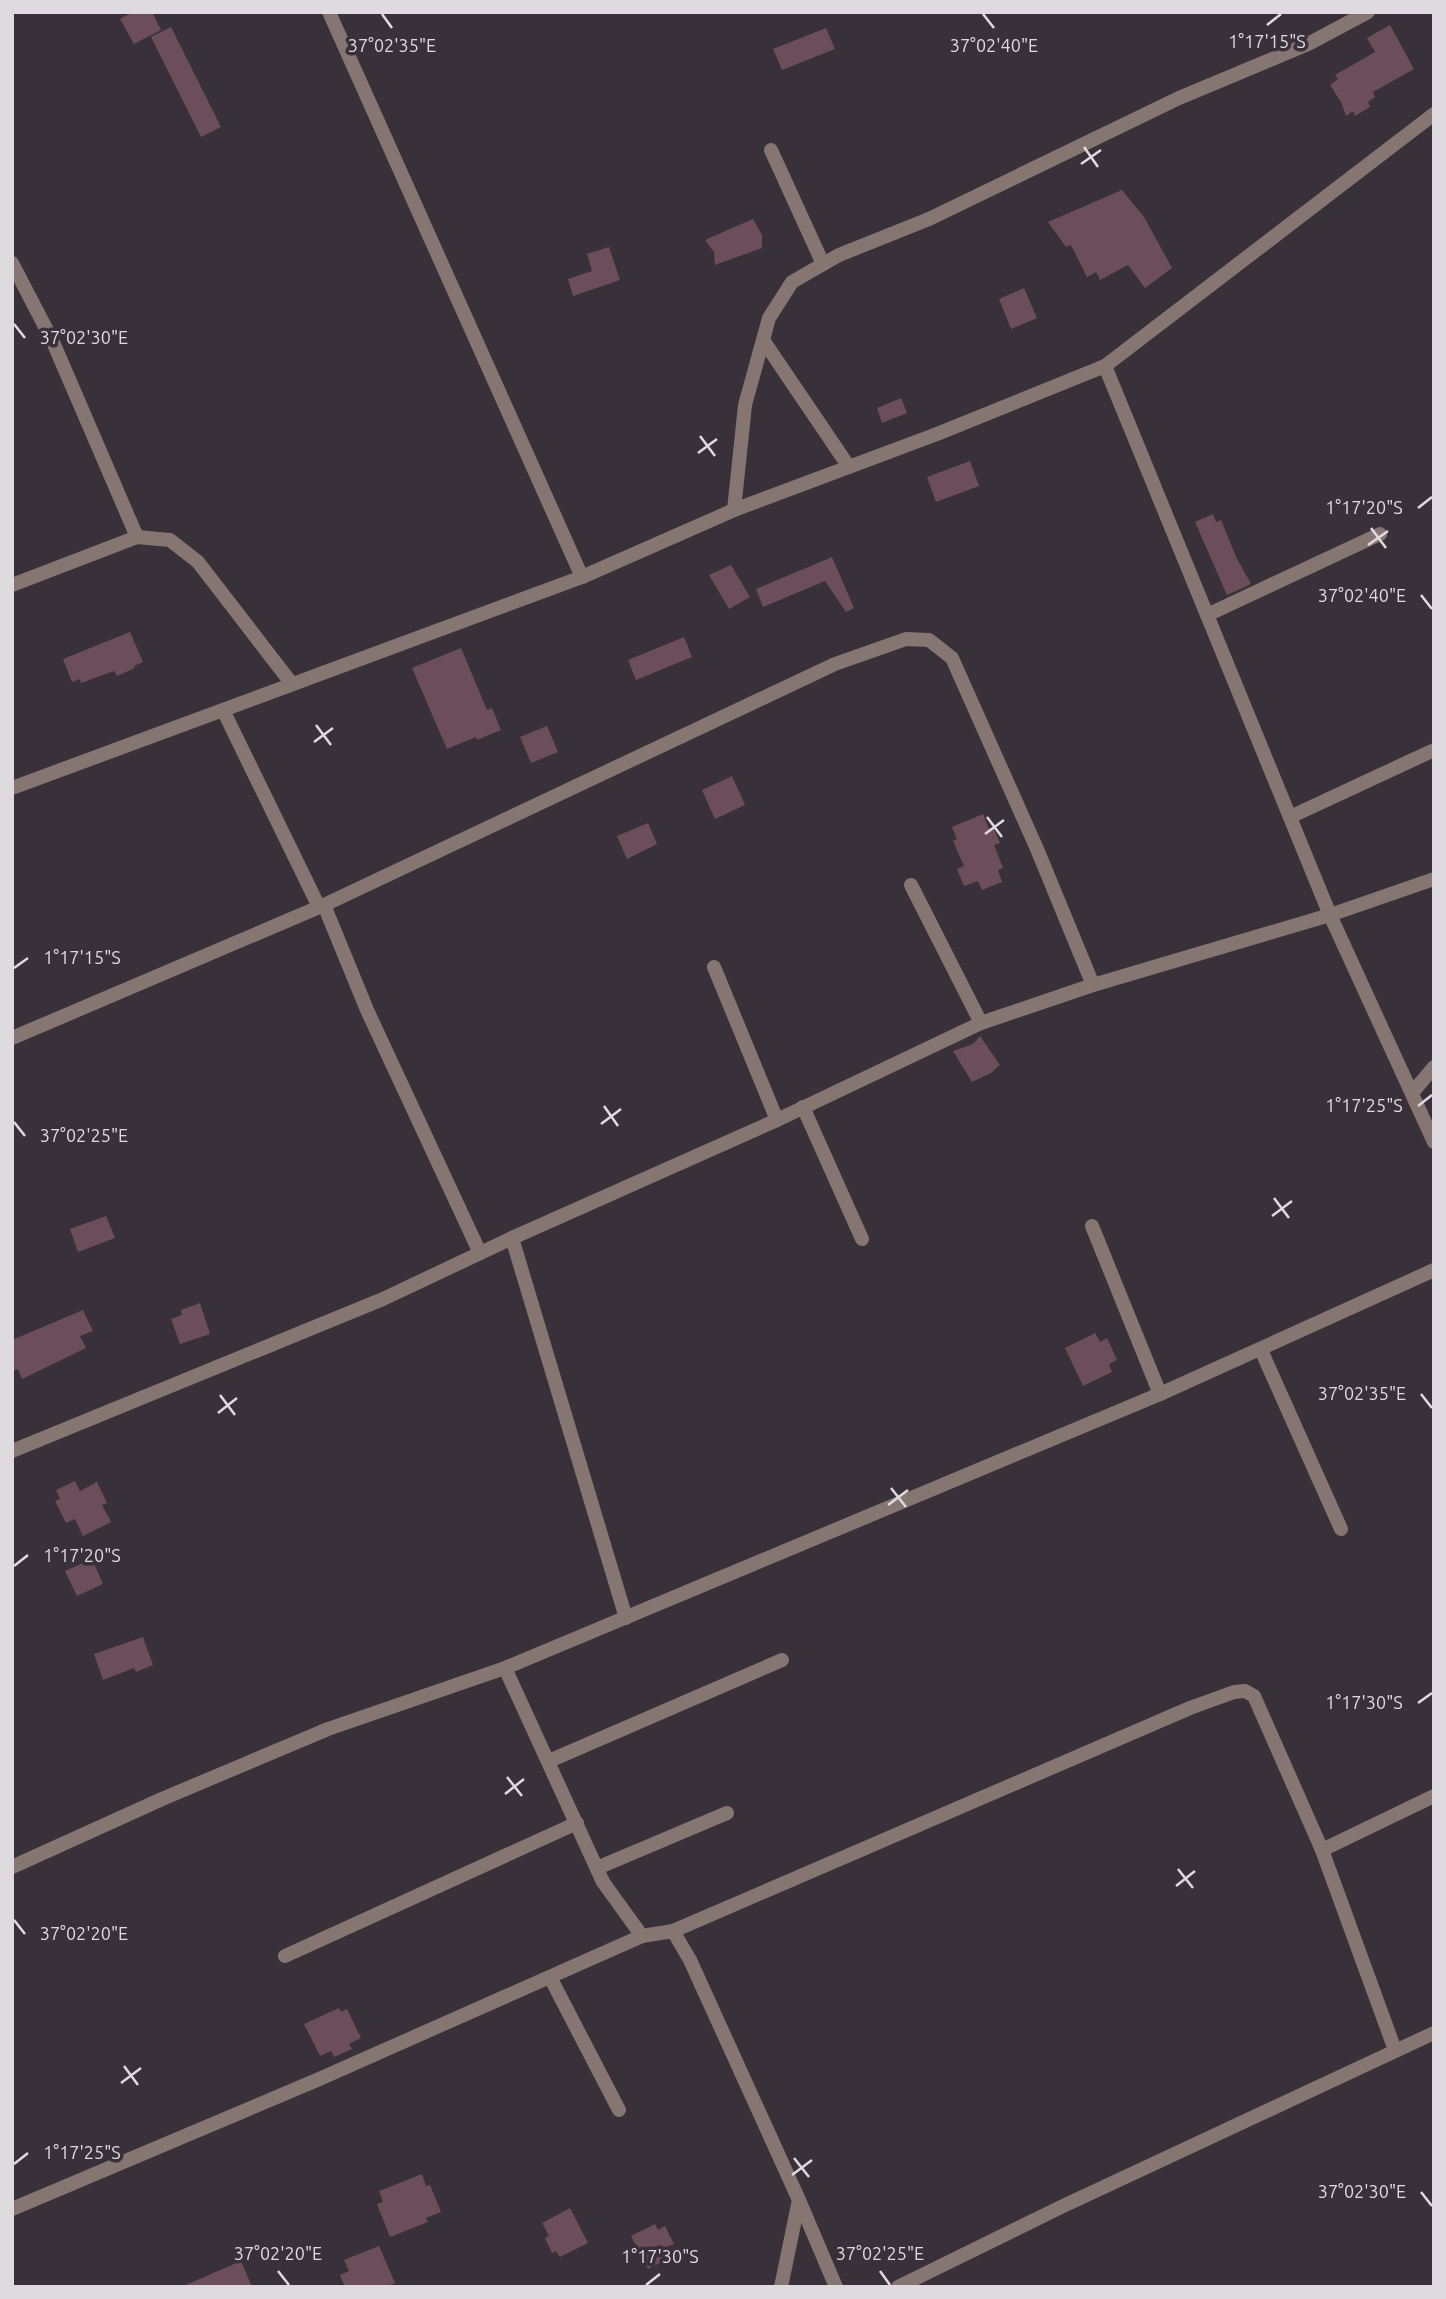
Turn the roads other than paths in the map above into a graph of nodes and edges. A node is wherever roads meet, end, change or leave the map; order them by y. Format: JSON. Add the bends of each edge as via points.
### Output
{"nodes":[{"id":1,"x":328,"y":12,"type":"edge"},
{"id":2,"x":1368,"y":12,"type":"edge"},
{"id":3,"x":1434,"y":114,"type":"edge"},
{"id":4,"x":771,"y":150,"type":"dead end"},
{"id":5,"x":12,"y":263,"type":"edge"},
{"id":6,"x":823,"y":264,"type":"junction"},
{"id":7,"x":763,"y":340,"type":"junction"},
{"id":8,"x":1105,"y":366,"type":"junction"},
{"id":9,"x":849,"y":467,"type":"junction"},
{"id":10,"x":734,"y":510,"type":"junction"},
{"id":11,"x":1380,"y":534,"type":"dead end"},
{"id":12,"x":137,"y":537,"type":"junction"},
{"id":13,"x":582,"y":577,"type":"junction"},
{"id":14,"x":12,"y":585,"type":"edge"},
{"id":15,"x":1207,"y":615,"type":"junction"},
{"id":16,"x":292,"y":684,"type":"junction"},
{"id":17,"x":223,"y":710,"type":"junction"},
{"id":18,"x":1434,"y":750,"type":"edge"},
{"id":19,"x":12,"y":788,"type":"edge"},
{"id":20,"x":1290,"y":817,"type":"junction"},
{"id":21,"x":1434,"y":879,"type":"edge"},
{"id":22,"x":911,"y":886,"type":"dead end"},
{"id":23,"x":321,"y":906,"type":"junction"},
{"id":24,"x":1330,"y":915,"type":"junction"},
{"id":25,"x":714,"y":967,"type":"dead end"},
{"id":26,"x":1093,"y":985,"type":"junction"},
{"id":27,"x":981,"y":1023,"type":"junction"},
{"id":28,"x":12,"y":1038,"type":"edge"},
{"id":29,"x":1434,"y":1067,"type":"edge"},
{"id":30,"x":1412,"y":1093,"type":"junction"},
{"id":31,"x":803,"y":1107,"type":"junction"},
{"id":32,"x":777,"y":1120,"type":"junction"},
{"id":33,"x":1434,"y":1142,"type":"edge"},
{"id":34,"x":1092,"y":1226,"type":"dead end"},
{"id":35,"x":512,"y":1238,"type":"junction"},
{"id":36,"x":862,"y":1239,"type":"dead end"},
{"id":37,"x":480,"y":1253,"type":"junction"},
{"id":38,"x":1434,"y":1270,"type":"edge"},
{"id":39,"x":1261,"y":1350,"type":"junction"},
{"id":40,"x":1160,"y":1394,"type":"junction"},
{"id":41,"x":12,"y":1451,"type":"edge"},
{"id":42,"x":1341,"y":1529,"type":"dead end"},
{"id":43,"x":626,"y":1618,"type":"junction"},
{"id":44,"x":782,"y":1660,"type":"dead end"},
{"id":45,"x":505,"y":1668,"type":"junction"},
{"id":46,"x":549,"y":1761,"type":"junction"},
{"id":47,"x":1434,"y":1796,"type":"edge"},
{"id":48,"x":727,"y":1813,"type":"dead end"},
{"id":49,"x":577,"y":1823,"type":"junction"},
{"id":50,"x":1322,"y":1850,"type":"junction"},
{"id":51,"x":12,"y":1867,"type":"edge"},
{"id":52,"x":597,"y":1868,"type":"junction"},
{"id":53,"x":673,"y":1931,"type":"junction"},
{"id":54,"x":642,"y":1936,"type":"junction"},
{"id":55,"x":285,"y":1956,"type":"dead end"},
{"id":56,"x":550,"y":1977,"type":"junction"},
{"id":57,"x":1434,"y":2033,"type":"edge"},
{"id":58,"x":1395,"y":2050,"type":"junction"},
{"id":59,"x":619,"y":2110,"type":"dead end"},
{"id":60,"x":799,"y":2200,"type":"junction"},
{"id":61,"x":12,"y":2209,"type":"edge"},
{"id":62,"x":781,"y":2287,"type":"edge"},
{"id":63,"x":836,"y":2287,"type":"edge"},
{"id":64,"x":898,"y":2287,"type":"edge"}],
"edges":[{"from":1,"to":13,"type":"street"},
{"from":2,"to":6,"type":"street","via":[[1308,44],[1179,98],[929,219]]},
{"from":3,"to":8,"type":"street"},
{"from":4,"to":6,"type":"street"},
{"from":5,"to":12,"type":"street","via":[[58,354]]},
{"from":6,"to":7,"type":"street","via":[[792,282],[769,318]]},
{"from":7,"to":9,"type":"street"},
{"from":7,"to":10,"type":"street","via":[[745,405]]},
{"from":8,"to":9,"type":"street"},
{"from":8,"to":15,"type":"street"},
{"from":9,"to":10,"type":"street"},
{"from":10,"to":13,"type":"street"},
{"from":11,"to":15,"type":"street"},
{"from":12,"to":14,"type":"street"},
{"from":12,"to":16,"type":"street","via":[[170,540],[198,562]]},
{"from":13,"to":16,"type":"street"},
{"from":15,"to":20,"type":"street"},
{"from":16,"to":17,"type":"street"},
{"from":17,"to":19,"type":"street"},
{"from":17,"to":23,"type":"street"},
{"from":18,"to":20,"type":"street"},
{"from":20,"to":24,"type":"street"},
{"from":21,"to":24,"type":"street"},
{"from":22,"to":27,"type":"street"},
{"from":23,"to":26,"type":"street","via":[[835,664],[906,639],[929,640],[951,658]]},
{"from":23,"to":28,"type":"street"},
{"from":23,"to":37,"type":"street"},
{"from":24,"to":26,"type":"street"},
{"from":24,"to":30,"type":"street"},
{"from":25,"to":32,"type":"street"},
{"from":26,"to":27,"type":"street"},
{"from":27,"to":31,"type":"street"},
{"from":29,"to":30,"type":"street"},
{"from":30,"to":33,"type":"street"},
{"from":31,"to":32,"type":"street"},
{"from":31,"to":36,"type":"street"},
{"from":32,"to":35,"type":"street"},
{"from":34,"to":40,"type":"street"},
{"from":35,"to":37,"type":"street"},
{"from":35,"to":43,"type":"street"},
{"from":37,"to":41,"type":"street","via":[[383,1299]]},
{"from":38,"to":39,"type":"street"},
{"from":39,"to":40,"type":"street"},
{"from":39,"to":42,"type":"street"},
{"from":40,"to":43,"type":"street"},
{"from":43,"to":45,"type":"street"},
{"from":44,"to":46,"type":"street"},
{"from":45,"to":46,"type":"street"},
{"from":45,"to":51,"type":"street","via":[[328,1729]]},
{"from":46,"to":49,"type":"street"},
{"from":47,"to":50,"type":"street"},
{"from":48,"to":52,"type":"street"},
{"from":49,"to":52,"type":"street"},
{"from":49,"to":55,"type":"street"},
{"from":50,"to":53,"type":"street","via":[[1254,1696],[1234,1692]]},
{"from":50,"to":58,"type":"street"},
{"from":52,"to":54,"type":"street"},
{"from":53,"to":54,"type":"street"},
{"from":53,"to":60,"type":"street"},
{"from":54,"to":56,"type":"street"},
{"from":56,"to":59,"type":"street"},
{"from":56,"to":61,"type":"street"},
{"from":57,"to":58,"type":"street"},
{"from":58,"to":64,"type":"street"},
{"from":60,"to":62,"type":"street"},
{"from":60,"to":63,"type":"street"}]}
